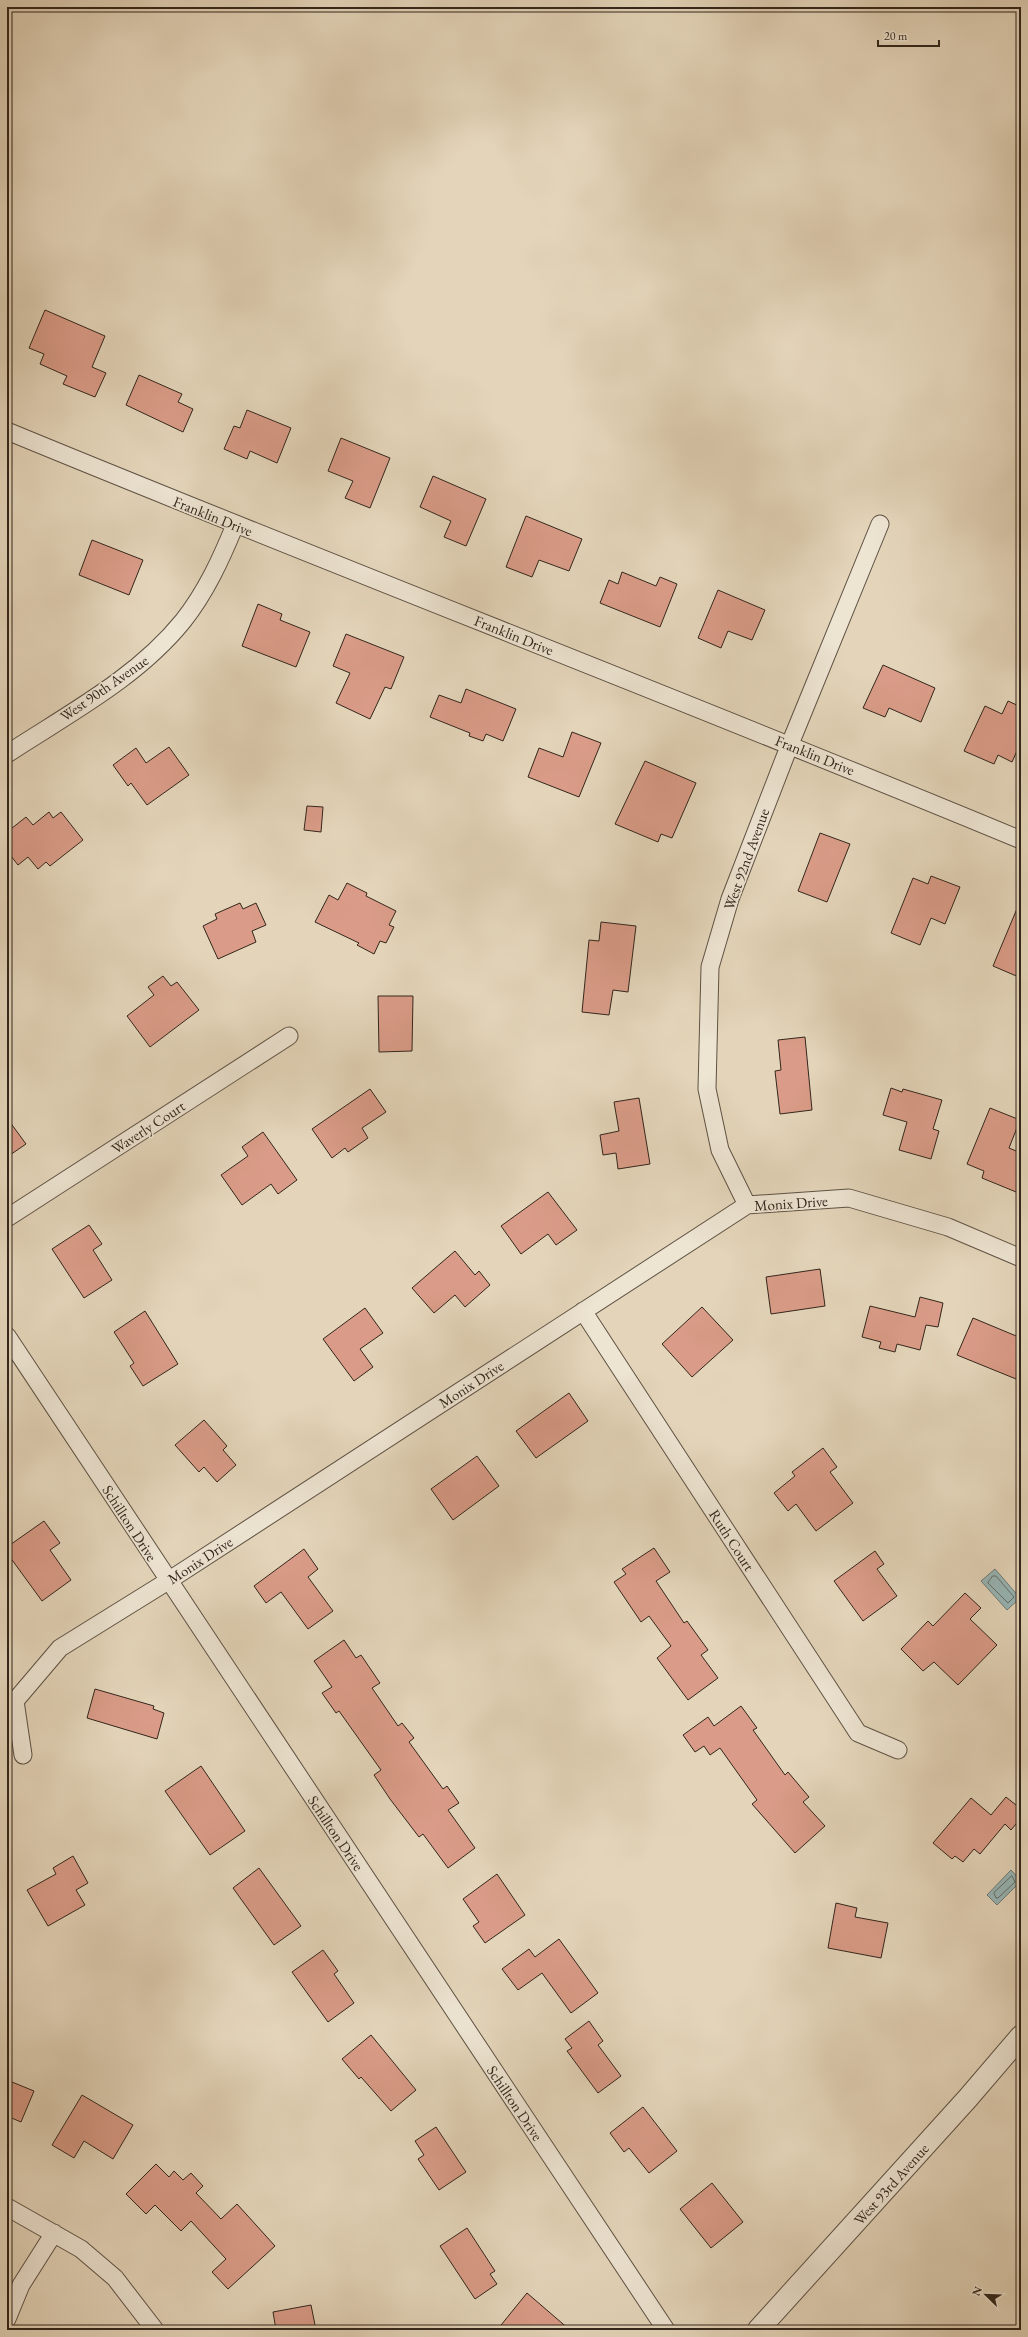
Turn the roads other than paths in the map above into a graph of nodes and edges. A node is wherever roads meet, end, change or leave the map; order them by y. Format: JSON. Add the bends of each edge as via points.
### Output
{"nodes":[{"id":1,"x":7,"y":431,"type":"edge"},
{"id":2,"x":880,"y":524,"type":"dead end"},
{"id":3,"x":235,"y":525,"type":"junction"},
{"id":4,"x":790,"y":744,"type":"junction"},
{"id":5,"x":7,"y":754,"type":"edge"},
{"id":6,"x":1021,"y":840,"type":"edge"},
{"id":7,"x":289,"y":1036,"type":"dead end"},
{"id":8,"x":747,"y":1205,"type":"junction"},
{"id":9,"x":7,"y":1218,"type":"edge"},
{"id":10,"x":1021,"y":1258,"type":"edge"},
{"id":11,"x":583,"y":1311,"type":"junction"},
{"id":12,"x":7,"y":1336,"type":"edge"},
{"id":13,"x":168,"y":1581,"type":"junction"},
{"id":14,"x":898,"y":1750,"type":"dead end"},
{"id":15,"x":23,"y":1755,"type":"dead end"},
{"id":16,"x":1021,"y":2036,"type":"edge"},
{"id":17,"x":7,"y":2207,"type":"edge"},
{"id":18,"x":54,"y":2233,"type":"junction"},
{"id":19,"x":7,"y":2319,"type":"edge"},
{"id":20,"x":155,"y":2330,"type":"edge"},
{"id":21,"x":666,"y":2330,"type":"edge"},
{"id":22,"x":758,"y":2330,"type":"edge"}],
"edges":[{"from":1,"to":3,"type":"street","name":"Franklin Drive"},
{"from":2,"to":4,"type":"street","name":"West 92nd Avenue"},
{"from":3,"to":4,"type":"street","name":"Franklin Drive"},
{"from":3,"to":5,"type":"street","name":"West 90th Avenue","via":[[210,580],[183,621],[158,647],[117,682]]},
{"from":4,"to":6,"type":"street","name":"Franklin Drive"},
{"from":4,"to":8,"type":"street","name":"West 92nd Avenue","via":[[730,899],[710,967],[707,1089],[720,1150]]},
{"from":7,"to":9,"type":"street","name":"Waverly Court"},
{"from":8,"to":10,"type":"street","name":"Monix Drive","via":[[849,1198],[948,1227]]},
{"from":8,"to":11,"type":"street","name":"Monix Drive"},
{"from":11,"to":13,"type":"street","name":"Monix Drive"},
{"from":11,"to":14,"type":"street","name":"Ruth Court","via":[[858,1733]]},
{"from":12,"to":13,"type":"street","name":"Schillton Drive"},
{"from":13,"to":15,"type":"street","name":"Monix Drive","via":[[60,1648],[15,1701]]},
{"from":13,"to":21,"type":"street","name":"Schillton Drive"},
{"from":16,"to":22,"type":"street","name":"West 93rd Avenue"},
{"from":17,"to":18,"type":"street"},
{"from":18,"to":19,"type":"street","via":[[21,2285]]},
{"from":18,"to":20,"type":"street","via":[[81,2249],[115,2278]]}]}
